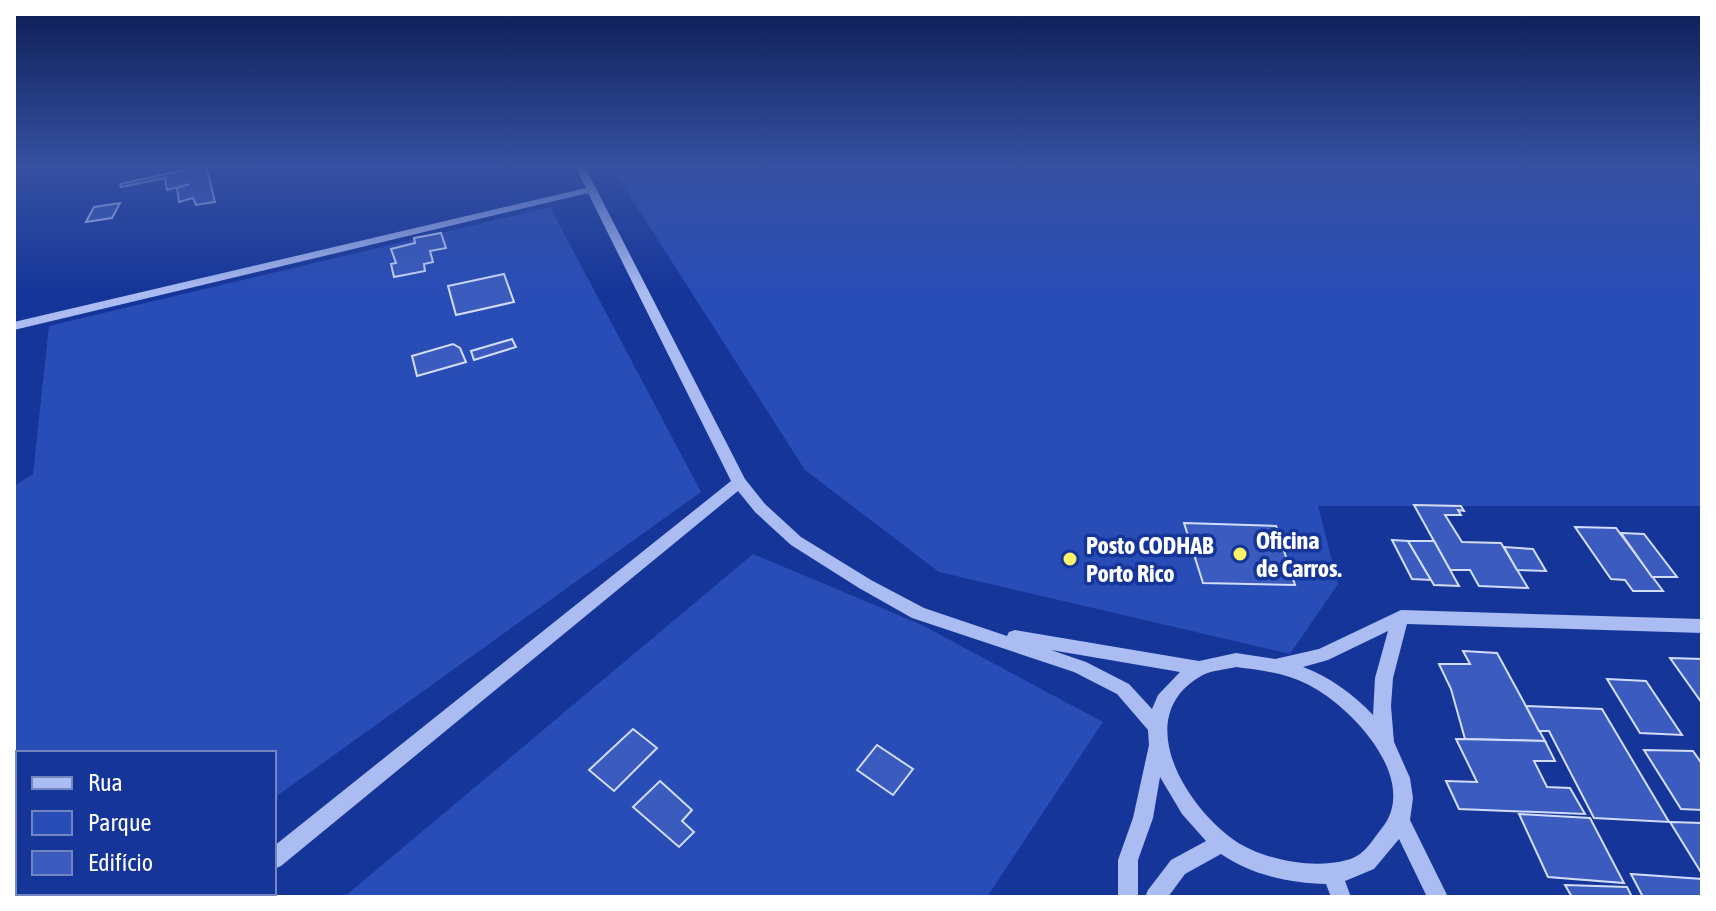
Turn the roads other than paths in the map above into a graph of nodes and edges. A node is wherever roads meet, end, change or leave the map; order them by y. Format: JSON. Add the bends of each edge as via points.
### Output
{"nodes":[{"id":1,"x":515,"y":208,"type":"edge"},
{"id":2,"x":598,"y":208,"type":"edge"},
{"id":3,"x":14,"y":326,"type":"edge"},
{"id":4,"x":739,"y":482,"type":"junction"},
{"id":5,"x":1401,"y":617,"type":"junction"},
{"id":6,"x":1702,"y":626,"type":"edge"},
{"id":7,"x":975,"y":631,"type":"junction"},
{"id":8,"x":1279,"y":665,"type":"junction"},
{"id":9,"x":1198,"y":668,"type":"junction"},
{"id":10,"x":1156,"y":735,"type":"junction"},
{"id":11,"x":1386,"y":745,"type":"junction"},
{"id":12,"x":1400,"y":820,"type":"junction"},
{"id":13,"x":1222,"y":843,"type":"junction"},
{"id":14,"x":276,"y":857,"type":"edge"},
{"id":15,"x":1333,"y":876,"type":"junction"},
{"id":16,"x":1128,"y":897,"type":"edge"},
{"id":17,"x":1155,"y":897,"type":"edge"},
{"id":18,"x":1341,"y":897,"type":"edge"},
{"id":19,"x":1438,"y":897,"type":"edge"}],
"edges":[{"from":1,"to":3,"type":"street"},
{"from":2,"to":4,"type":"street"},
{"from":4,"to":7,"type":"street","via":[[796,541],[918,613]]},
{"from":4,"to":14,"type":"street"},
{"from":5,"to":6,"type":"street"},
{"from":5,"to":8,"type":"street","via":[[1322,655]]},
{"from":5,"to":11,"type":"street","via":[[1382,676]]},
{"from":7,"to":9,"type":"street"},
{"from":7,"to":10,"type":"street","via":[[1080,667],[1123,689]]},
{"from":8,"to":9,"type":"street","via":[[1236,660]]},
{"from":8,"to":11,"type":"street","via":[[1323,684],[1359,710]]},
{"from":9,"to":10,"type":"street","via":[[1162,702]]},
{"from":10,"to":13,"type":"street","via":[[1164,767],[1184,801]]},
{"from":10,"to":16,"type":"street","via":[[1143,818],[1128,860]]},
{"from":11,"to":12,"type":"street","via":[[1401,783]]},
{"from":12,"to":15,"type":"street","via":[[1370,861]]},
{"from":12,"to":19,"type":"street"},
{"from":13,"to":15,"type":"street","via":[[1266,864]]},
{"from":13,"to":17,"type":"street","via":[[1178,867]]},
{"from":15,"to":18,"type":"street"}]}
